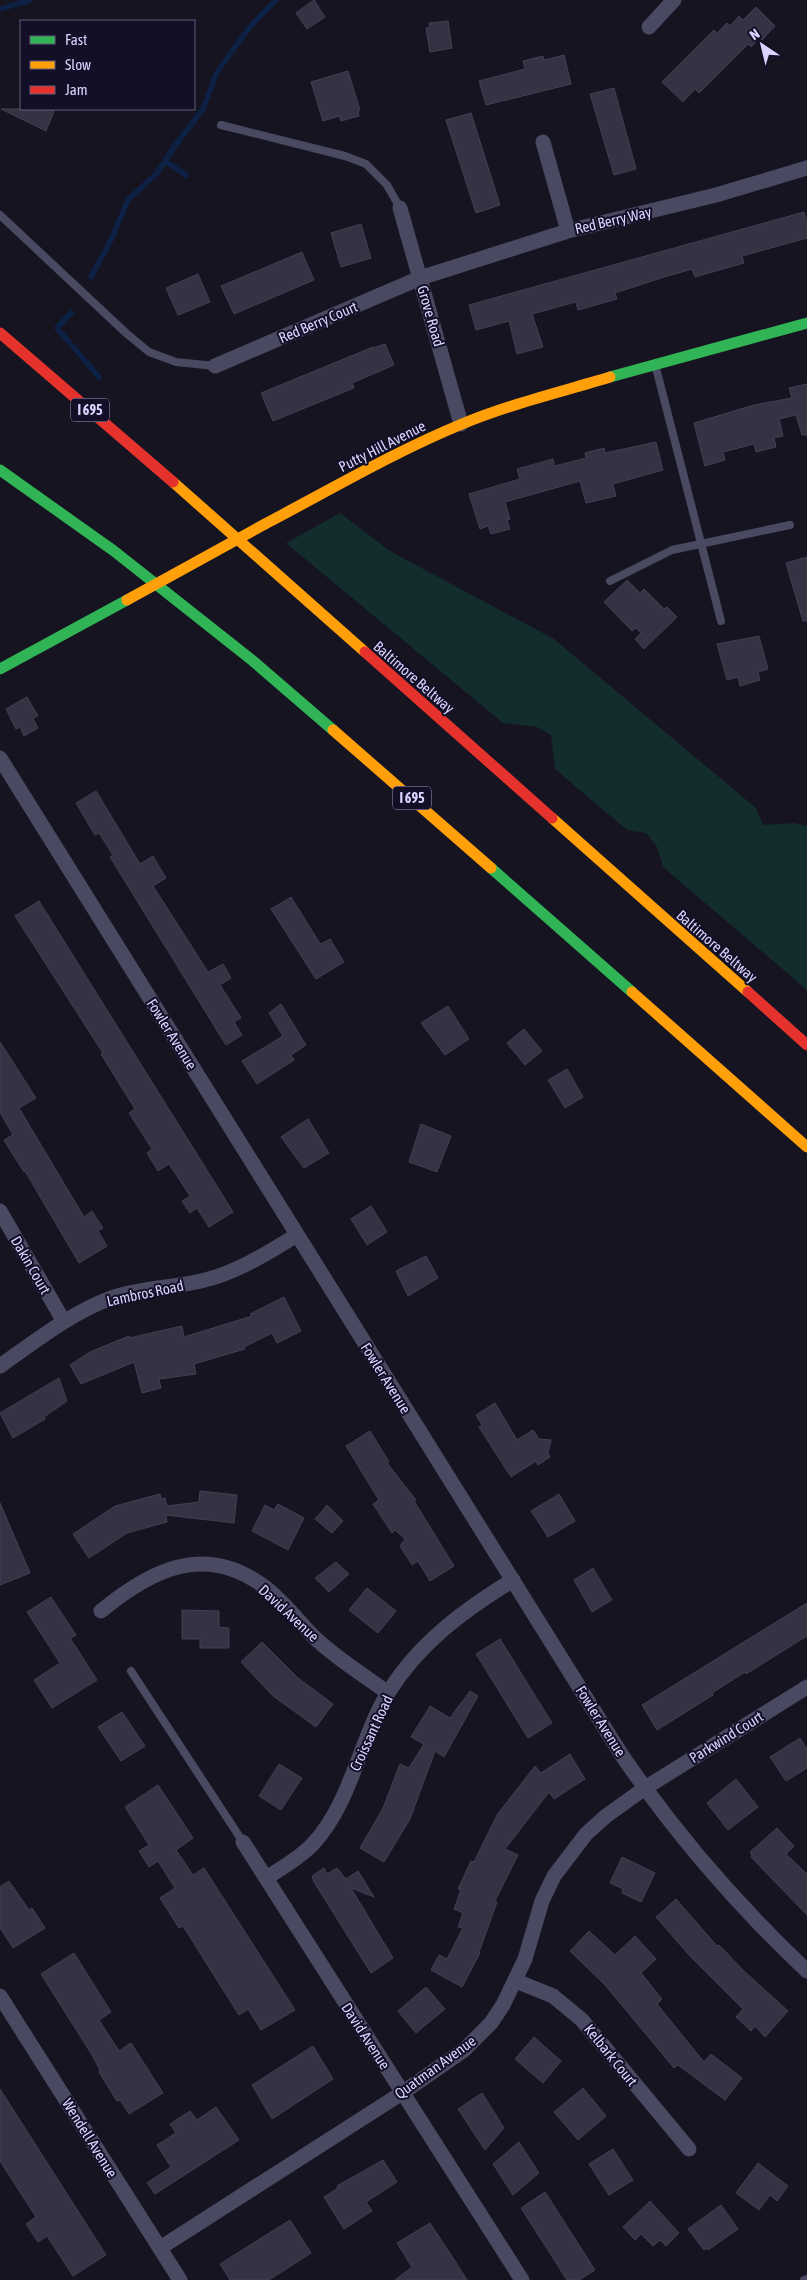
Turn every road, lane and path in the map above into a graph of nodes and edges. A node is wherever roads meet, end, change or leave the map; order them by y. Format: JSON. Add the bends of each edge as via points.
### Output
{"nodes":[{"id":1,"x":674,"y":0,"type":"edge"},
{"id":2,"x":649,"y":27,"type":"dead end"},
{"id":3,"x":221,"y":125,"type":"dead end"},
{"id":4,"x":543,"y":142,"type":"dead end"},
{"id":5,"x":807,"y":168,"type":"edge"},
{"id":6,"x":400,"y":208,"type":"joint"},
{"id":7,"x":0,"y":215,"type":"edge"},
{"id":8,"x":568,"y":231,"type":"junction"},
{"id":9,"x":420,"y":278,"type":"junction"},
{"id":10,"x":807,"y":323,"type":"edge"},
{"id":11,"x":0,"y":333,"type":"edge"},
{"id":12,"x":655,"y":364,"type":"junction"},
{"id":13,"x":216,"y":366,"type":"joint"},
{"id":14,"x":461,"y":424,"type":"junction"},
{"id":15,"x":0,"y":470,"type":"edge"},
{"id":16,"x":790,"y":525,"type":"dead end"},
{"id":17,"x":701,"y":544,"type":"junction"},
{"id":18,"x":610,"y":580,"type":"dead end"},
{"id":19,"x":721,"y":622,"type":"dead end"},
{"id":20,"x":0,"y":669,"type":"edge"},
{"id":21,"x":0,"y":758,"type":"edge"},
{"id":22,"x":807,"y":1045,"type":"edge"},
{"id":23,"x":807,"y":1147,"type":"edge"},
{"id":24,"x":0,"y":1210,"type":"edge"},
{"id":25,"x":297,"y":1235,"type":"junction"},
{"id":26,"x":63,"y":1320,"type":"junction"},
{"id":27,"x":0,"y":1366,"type":"edge"},
{"id":28,"x":513,"y":1580,"type":"junction"},
{"id":29,"x":101,"y":1611,"type":"dead end"},
{"id":30,"x":131,"y":1671,"type":"dead end"},
{"id":31,"x":807,"y":1687,"type":"edge"},
{"id":32,"x":388,"y":1693,"type":"junction"},
{"id":33,"x":645,"y":1788,"type":"junction"},
{"id":34,"x":243,"y":1842,"type":"joint"},
{"id":35,"x":266,"y":1878,"type":"junction"},
{"id":36,"x":807,"y":1971,"type":"edge"},
{"id":37,"x":516,"y":1981,"type":"junction"},
{"id":38,"x":0,"y":1996,"type":"edge"},
{"id":39,"x":402,"y":2093,"type":"junction"},
{"id":40,"x":689,"y":2149,"type":"dead end"},
{"id":41,"x":160,"y":2248,"type":"junction"},
{"id":42,"x":180,"y":2280,"type":"edge"},
{"id":43,"x":522,"y":2280,"type":"edge"}],
"edges":[{"from":1,"to":2,"type":"street"},
{"from":3,"to":6,"type":"lane","via":[[366,164],[387,184]]},
{"from":4,"to":8,"type":"street"},
{"from":5,"to":8,"type":"street","name":"Red Berry Way","via":[[716,195]]},
{"from":6,"to":9,"type":"street","name":"Grove Road"},
{"from":7,"to":13,"type":"lane","via":[[149,352],[176,362]]},
{"from":8,"to":9,"type":"street","name":"Red Berry Way"},
{"from":9,"to":13,"type":"street","name":"Red Berry Court"},
{"from":9,"to":14,"type":"street","name":"Grove Road"},
{"from":10,"to":12,"type":"main road","name":"Putty Hill Avenue"},
{"from":11,"to":22,"type":"main road","name":"Baltimore Beltway","number":"I 695","via":[[179,487]]},
{"from":12,"to":14,"type":"main road","name":"Putty Hill Avenue","via":[[530,400]]},
{"from":12,"to":17,"type":"lane"},
{"from":14,"to":20,"type":"main road","name":"Putty Hill Avenue","bridge":true,"via":[[389,458]]},
{"from":15,"to":23,"type":"main road","number":"I 695","via":[[114,551],[253,661]]},
{"from":16,"to":17,"type":"lane"},
{"from":17,"to":18,"type":"lane","via":[[672,550]]},
{"from":17,"to":19,"type":"lane"},
{"from":21,"to":25,"type":"street","name":"Fowler Avenue"},
{"from":24,"to":26,"type":"street","name":"Dakin Court"},
{"from":25,"to":26,"type":"street","name":"Lambros Road","via":[[222,1275],[114,1297]]},
{"from":25,"to":28,"type":"street","name":"Fowler Avenue"},
{"from":26,"to":27,"type":"street","name":"Lambros Road"},
{"from":28,"to":32,"type":"street","name":"Croissant Road","via":[[476,1603],[430,1640]]},
{"from":28,"to":33,"type":"street","name":"Fowler Avenue"},
{"from":29,"to":32,"type":"street","name":"David Avenue","via":[[124,1592],[156,1573],[176,1566],[208,1564],[225,1568],[241,1573],[267,1589],[316,1638]]},
{"from":30,"to":34,"type":"lane"},
{"from":31,"to":33,"type":"street","name":"Parkwind Court"},
{"from":32,"to":35,"type":"street","name":"Croissant Road","via":[[326,1828],[293,1862]]},
{"from":33,"to":36,"type":"street","name":"Fowler Avenue","via":[[738,1902]]},
{"from":33,"to":37,"type":"street","name":"Quatman Avenue","via":[[586,1834],[554,1876],[542,1901]]},
{"from":34,"to":35,"type":"street","name":"David Avenue"},
{"from":35,"to":39,"type":"street","name":"David Avenue"},
{"from":37,"to":39,"type":"street","name":"Quatman Avenue","via":[[478,2038]]},
{"from":37,"to":40,"type":"street","name":"Kelbark Court","via":[[553,1996],[582,2020]]},
{"from":38,"to":41,"type":"street","name":"Wendell Avenue"},
{"from":39,"to":41,"type":"street","name":"Quatman Avenue"},
{"from":39,"to":43,"type":"street","name":"David Avenue"},
{"from":41,"to":42,"type":"street","name":"Wendell Avenue"}]}
